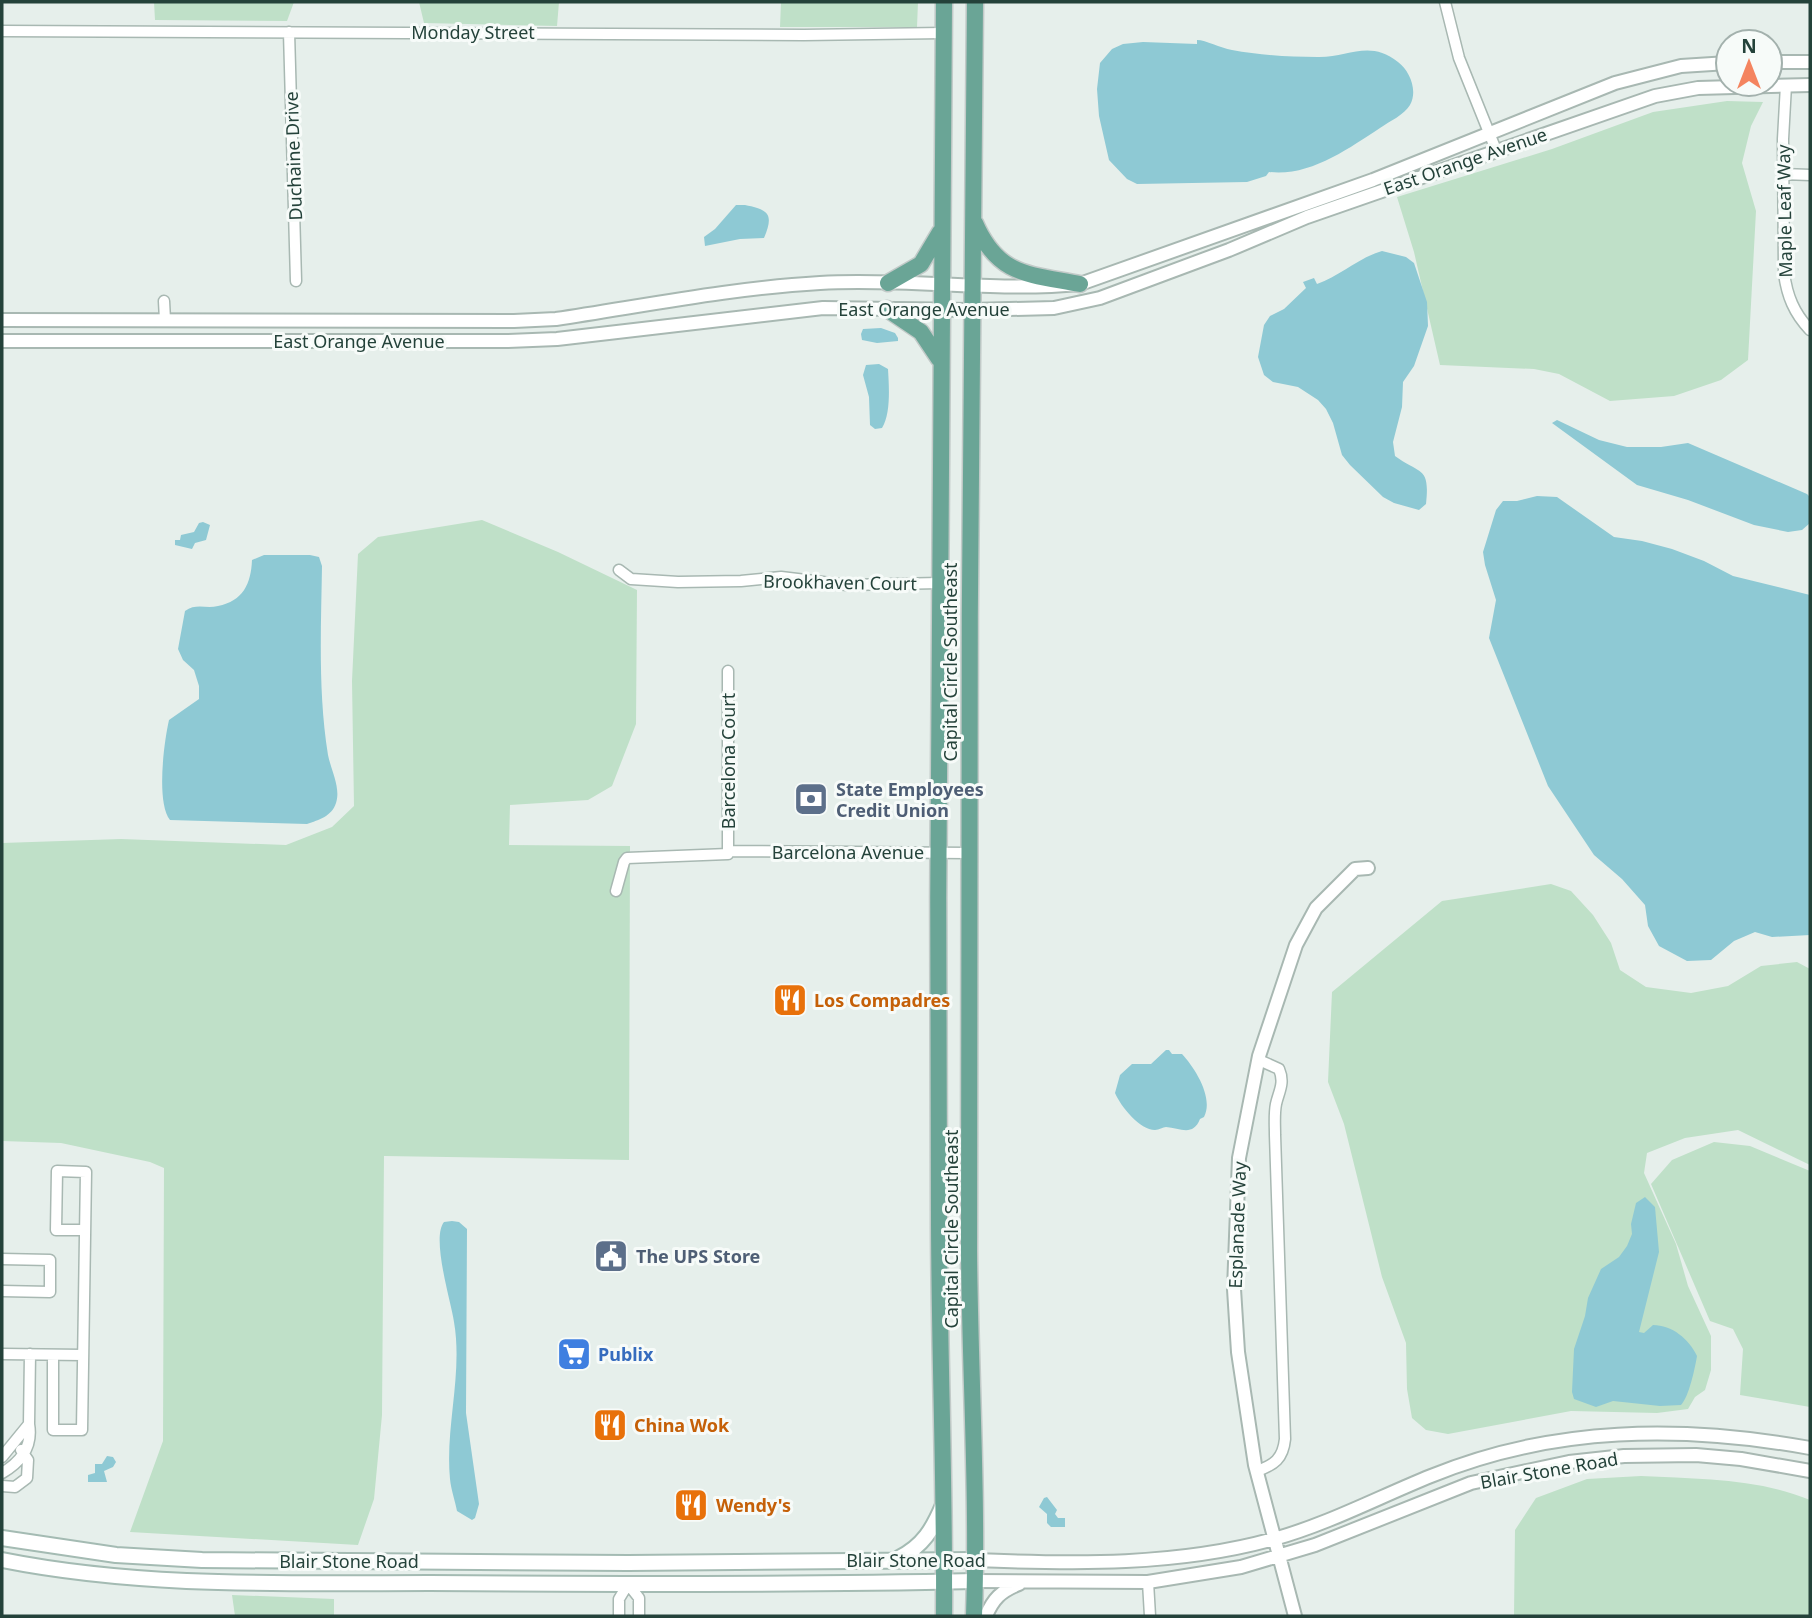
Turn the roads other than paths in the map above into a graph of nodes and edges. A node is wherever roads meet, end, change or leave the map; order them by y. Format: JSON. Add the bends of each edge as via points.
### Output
{"nodes":[{"id":1,"x":944,"y":2,"type":"edge"},
{"id":2,"x":975,"y":2,"type":"edge"},
{"id":3,"x":1445,"y":2,"type":"edge"},
{"id":4,"x":2,"y":31,"type":"edge"},
{"id":5,"x":289,"y":32,"type":"junction"},
{"id":6,"x":943,"y":33,"type":"junction"},
{"id":7,"x":1784,"y":62,"type":"edge"},
{"id":8,"x":1810,"y":62,"type":"edge"},
{"id":9,"x":1714,"y":64,"type":"edge"},
{"id":10,"x":1786,"y":85,"type":"junction"},
{"id":11,"x":1810,"y":85,"type":"edge"},
{"id":12,"x":1488,"y":134,"type":"junction"},
{"id":13,"x":1496,"y":150,"type":"junction"},
{"id":14,"x":1783,"y":174,"type":"junction"},
{"id":15,"x":1810,"y":175,"type":"edge"},
{"id":16,"x":972,"y":218,"type":"junction"},
{"id":17,"x":942,"y":230,"type":"junction"},
{"id":18,"x":296,"y":281,"type":"dead end"},
{"id":19,"x":888,"y":283,"type":"junction"},
{"id":20,"x":941,"y":284,"type":"junction"},
{"id":21,"x":1080,"y":284,"type":"junction"},
{"id":22,"x":970,"y":285,"type":"junction"},
{"id":23,"x":164,"y":301,"type":"dead end"},
{"id":24,"x":887,"y":309,"type":"junction"},
{"id":25,"x":940,"y":310,"type":"junction"},
{"id":26,"x":971,"y":310,"type":"junction"},
{"id":27,"x":2,"y":320,"type":"edge"},
{"id":28,"x":165,"y":320,"type":"junction"},
{"id":29,"x":1810,"y":330,"type":"edge"},
{"id":30,"x":2,"y":341,"type":"edge"},
{"id":31,"x":165,"y":341,"type":"junction"},
{"id":32,"x":939,"y":359,"type":"junction"},
{"id":33,"x":619,"y":570,"type":"dead end"},
{"id":34,"x":939,"y":583,"type":"junction"},
{"id":35,"x":728,"y":671,"type":"dead end"},
{"id":36,"x":727,"y":853,"type":"junction"},
{"id":37,"x":938,"y":853,"type":"junction"},
{"id":38,"x":968,"y":853,"type":"junction"},
{"id":39,"x":1368,"y":868,"type":"dead end"},
{"id":40,"x":616,"y":891,"type":"dead end"},
{"id":41,"x":1259,"y":1060,"type":"junction"},
{"id":42,"x":85,"y":1230,"type":"junction"},
{"id":43,"x":2,"y":1259,"type":"edge"},
{"id":44,"x":2,"y":1291,"type":"edge"},
{"id":45,"x":2,"y":1354,"type":"edge"},
{"id":46,"x":30,"y":1354,"type":"junction"},
{"id":47,"x":53,"y":1355,"type":"junction"},
{"id":48,"x":83,"y":1355,"type":"junction"},
{"id":49,"x":29,"y":1424,"type":"junction"},
{"id":50,"x":13,"y":1444,"type":"junction"},
{"id":51,"x":1810,"y":1448,"type":"edge"},
{"id":52,"x":24,"y":1453,"type":"junction"},
{"id":53,"x":2,"y":1457,"type":"edge"},
{"id":54,"x":1256,"y":1471,"type":"junction"},
{"id":55,"x":1810,"y":1471,"type":"edge"},
{"id":56,"x":2,"y":1473,"type":"edge"},
{"id":57,"x":2,"y":1486,"type":"edge"},
{"id":58,"x":944,"y":1504,"type":"junction"},
{"id":59,"x":2,"y":1538,"type":"edge"},
{"id":60,"x":1275,"y":1539,"type":"junction"},
{"id":61,"x":1279,"y":1557,"type":"junction"},
{"id":62,"x":944,"y":1558,"type":"junction"},
{"id":63,"x":1177,"y":1558,"type":"junction"},
{"id":64,"x":897,"y":1559,"type":"junction"},
{"id":65,"x":2,"y":1560,"type":"edge"},
{"id":66,"x":975,"y":1560,"type":"junction"},
{"id":67,"x":628,"y":1563,"type":"junction"},
{"id":68,"x":975,"y":1581,"type":"junction"},
{"id":69,"x":944,"y":1582,"type":"junction"},
{"id":70,"x":1026,"y":1582,"type":"junction"},
{"id":71,"x":1148,"y":1582,"type":"junction"},
{"id":72,"x":628,"y":1584,"type":"junction"},
{"id":73,"x":619,"y":1616,"type":"edge"},
{"id":74,"x":639,"y":1616,"type":"edge"},
{"id":75,"x":944,"y":1616,"type":"edge"},
{"id":76,"x":974,"y":1616,"type":"edge"},
{"id":77,"x":986,"y":1616,"type":"edge"},
{"id":78,"x":1150,"y":1616,"type":"edge"},
{"id":79,"x":1295,"y":1616,"type":"edge"}],
"edges":[{"from":1,"to":6,"type":"main road","name":"Capital Circle Southeast"},
{"from":2,"to":16,"type":"main road","name":"Capital Circle Southeast"},
{"from":3,"to":12,"type":"street","via":[[1459,58]]},
{"from":4,"to":5,"type":"street","name":"Monday Street"},
{"from":5,"to":6,"type":"street","name":"Monday Street"},
{"from":5,"to":18,"type":"street","name":"Duchaine Drive"},
{"from":6,"to":17,"type":"main road","name":"Capital Circle Southeast"},
{"from":7,"to":8,"type":"street"},
{"from":9,"to":12,"type":"street","name":"East Orange Avenue","via":[[1681,66],[1615,83]]},
{"from":10,"to":11,"type":"street","name":"East Orange Avenue"},
{"from":10,"to":13,"type":"street","name":"East Orange Avenue","via":[[1698,88],[1656,96]]},
{"from":10,"to":14,"type":"street","name":"Maple Leaf Way"},
{"from":12,"to":13,"type":"street"},
{"from":12,"to":21,"type":"street","name":"East Orange Avenue"},
{"from":13,"to":26,"type":"street","name":"East Orange Avenue","via":[[1307,216],[1100,298],[1054,308]]},
{"from":14,"to":15,"type":"street"},
{"from":14,"to":29,"type":"street","name":"Maple Leaf Way","via":[[1787,293]]},
{"from":16,"to":21,"type":"main road","via":[[990,251],[1012,268]]},
{"from":16,"to":22,"type":"main road","name":"Capital Circle Southeast"},
{"from":17,"to":19,"type":"main road","via":[[921,264]]},
{"from":17,"to":20,"type":"main road","name":"Capital Circle Southeast"},
{"from":19,"to":20,"type":"street","name":"East Orange Avenue"},
{"from":19,"to":28,"type":"street","name":"East Orange Avenue","via":[[783,287],[556,319]]},
{"from":20,"to":22,"type":"street","name":"East Orange Avenue"},
{"from":20,"to":25,"type":"main road","name":"Capital Circle Southeast"},
{"from":21,"to":22,"type":"street","name":"East Orange Avenue"},
{"from":22,"to":26,"type":"main road","name":"Capital Circle Southeast"},
{"from":23,"to":28,"type":"street"},
{"from":24,"to":25,"type":"street","name":"East Orange Avenue"},
{"from":24,"to":31,"type":"street","name":"East Orange Avenue","via":[[823,309],[520,341]]},
{"from":24,"to":32,"type":"main road","via":[[921,332]]},
{"from":25,"to":26,"type":"street","name":"East Orange Avenue"},
{"from":25,"to":32,"type":"main road","name":"Capital Circle Southeast"},
{"from":26,"to":38,"type":"main road","name":"Capital Circle Southeast"},
{"from":27,"to":28,"type":"street","name":"East Orange Avenue"},
{"from":28,"to":31,"type":"street"},
{"from":30,"to":31,"type":"street","name":"East Orange Avenue"},
{"from":32,"to":34,"type":"main road","name":"Capital Circle Southeast"},
{"from":33,"to":34,"type":"street","name":"Brookhaven Court","via":[[631,579],[678,582],[781,577],[847,585]]},
{"from":34,"to":37,"type":"main road","name":"Capital Circle Southeast"},
{"from":35,"to":36,"type":"street","name":"Barcelona Court"},
{"from":36,"to":37,"type":"street","name":"Barcelona Avenue"},
{"from":36,"to":40,"type":"street","name":"Barcelona Avenue","via":[[627,858]]},
{"from":37,"to":38,"type":"street","name":"Barcelona Avenue"},
{"from":37,"to":58,"type":"main road","name":"Capital Circle Southeast"},
{"from":38,"to":66,"type":"main road","name":"Capital Circle Southeast"},
{"from":39,"to":41,"type":"street","name":"Esplanade Way","via":[[1355,869],[1316,908],[1296,945]]},
{"from":41,"to":54,"type":"street","name":"Esplanade Way","via":[[1239,1158],[1234,1289],[1238,1352]]},
{"from":41,"to":54,"type":"street","via":[[1279,1069],[1282,1076],[1275,1135],[1285,1439],[1277,1461]]},
{"from":42,"to":42,"type":"street","via":[[86,1172],[57,1171],[56,1230]]},
{"from":42,"to":48,"type":"street"},
{"from":43,"to":44,"type":"street","via":[[50,1260],[50,1292]]},
{"from":45,"to":46,"type":"street"},
{"from":46,"to":47,"type":"street"},
{"from":46,"to":49,"type":"street"},
{"from":47,"to":48,"type":"street"},
{"from":47,"to":48,"type":"street","via":[[53,1430],[82,1430]]},
{"from":49,"to":50,"type":"street"},
{"from":49,"to":52,"type":"street"},
{"from":50,"to":52,"type":"street"},
{"from":50,"to":53,"type":"street"},
{"from":51,"to":60,"type":"street","name":"Blair Stone Road","via":[[1687,1432],[1616,1433],[1529,1446],[1432,1476]]},
{"from":52,"to":56,"type":"street"},
{"from":52,"to":57,"type":"street","via":[[29,1460],[27,1478],[15,1487]]},
{"from":54,"to":60,"type":"street","name":"Esplanade Way"},
{"from":55,"to":61,"type":"street","name":"Blair Stone Road","via":[[1696,1455],[1569,1462],[1471,1483]]},
{"from":58,"to":62,"type":"main road","name":"Capital Circle Southeast"},
{"from":58,"to":64,"type":"main road","via":[[933,1530]]},
{"from":59,"to":67,"type":"main road","name":"Blair Stone Road","via":[[116,1555],[202,1560]]},
{"from":60,"to":61,"type":"street","name":"Esplanade Way"},
{"from":60,"to":63,"type":"street","name":"Blair Stone Road"},
{"from":61,"to":71,"type":"street","name":"Blair Stone Road"},
{"from":61,"to":79,"type":"street","name":"Esplanade Way"},
{"from":62,"to":64,"type":"main road","name":"Blair Stone Road"},
{"from":62,"to":66,"type":"main road","name":"Blair Stone Road"},
{"from":62,"to":69,"type":"main road","name":"Capital Circle Southeast"},
{"from":63,"to":66,"type":"street","name":"Blair Stone Road"},
{"from":63,"to":71,"type":"street"},
{"from":64,"to":67,"type":"main road","name":"Blair Stone Road"},
{"from":65,"to":72,"type":"main road","name":"Blair Stone Road","via":[[123,1578],[220,1583]]},
{"from":66,"to":68,"type":"main road","name":"Capital Circle Southeast"},
{"from":67,"to":72,"type":"main road"},
{"from":68,"to":69,"type":"main road","name":"Blair Stone Road"},
{"from":68,"to":70,"type":"street","name":"Blair Stone Road"},
{"from":68,"to":76,"type":"main road","name":"Capital Circle Southeast"},
{"from":69,"to":72,"type":"main road","name":"Blair Stone Road"},
{"from":69,"to":75,"type":"main road","name":"Capital Circle Southeast"},
{"from":70,"to":71,"type":"street","name":"Blair Stone Road"},
{"from":70,"to":77,"type":"street","via":[[1000,1593]]},
{"from":71,"to":78,"type":"street"},
{"from":72,"to":73,"type":"street","via":[[619,1599]]},
{"from":72,"to":74,"type":"street","via":[[639,1598]]}]}
